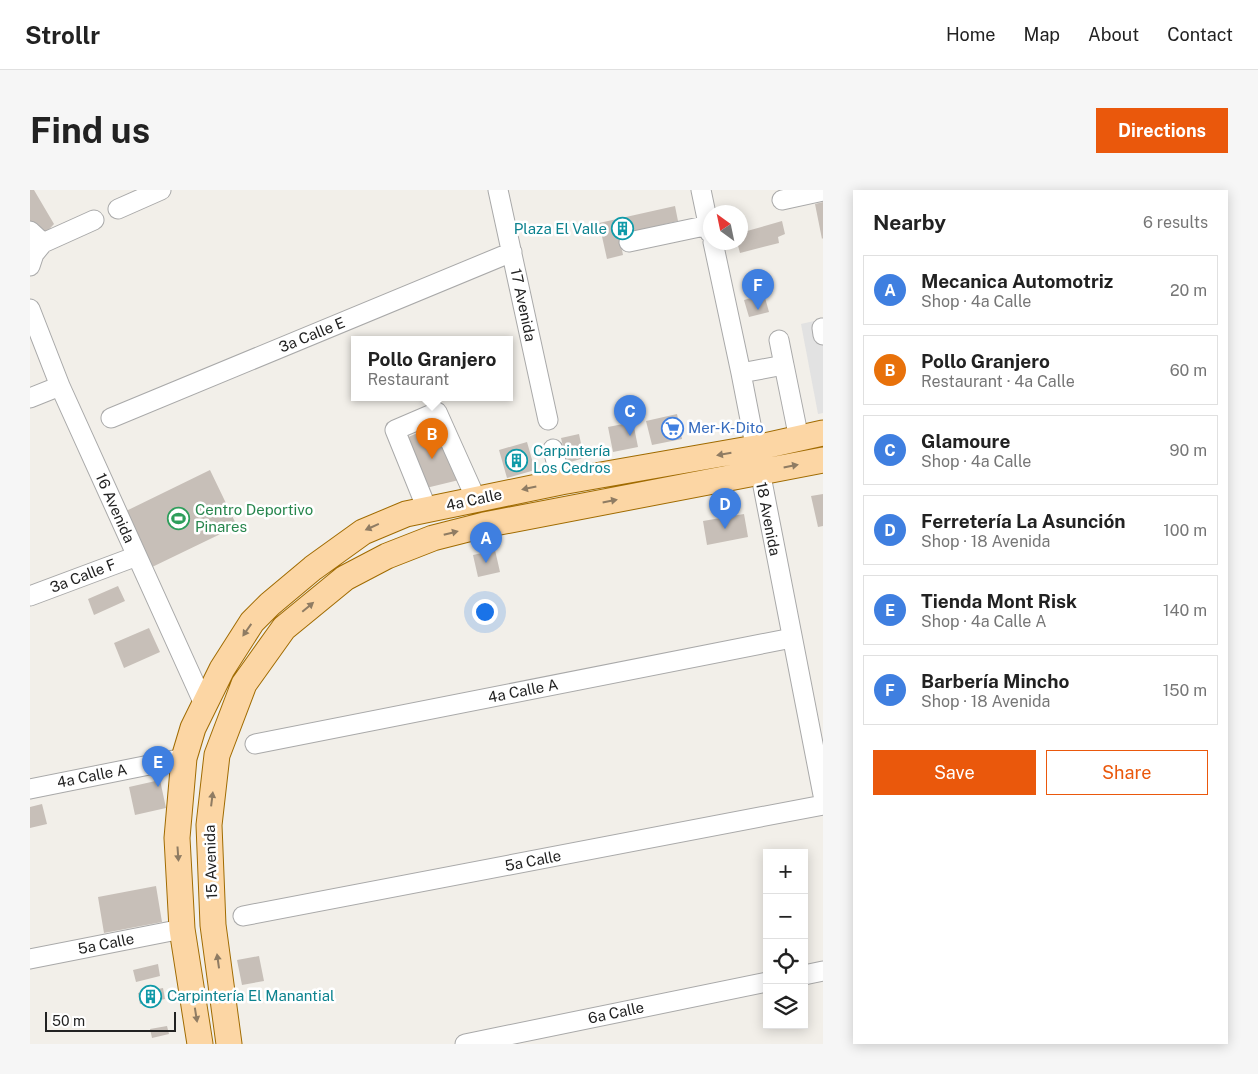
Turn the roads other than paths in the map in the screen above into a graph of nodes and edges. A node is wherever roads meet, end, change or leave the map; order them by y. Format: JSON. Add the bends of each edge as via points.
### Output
{"nodes":[{"id":1,"x":161,"y":190,"type":"edge"},
{"id":2,"x":498,"y":190,"type":"edge"},
{"id":3,"x":701,"y":190,"type":"edge"},
{"id":4,"x":823,"y":191,"type":"edge"},
{"id":5,"x":782,"y":200,"type":"dead end"},
{"id":6,"x":704,"y":205,"type":"edge"},
{"id":7,"x":118,"y":209,"type":"dead end"},
{"id":8,"x":94,"y":220,"type":"dead end"},
{"id":9,"x":703,"y":235,"type":"edge"},
{"id":10,"x":629,"y":242,"type":"dead end"},
{"id":11,"x":34,"y":249,"type":"edge"},
{"id":12,"x":714,"y":250,"type":"edge"},
{"id":13,"x":512,"y":252,"type":"junction"},
{"id":14,"x":30,"y":309,"type":"edge"},
{"id":15,"x":778,"y":340,"type":"dead end"},
{"id":16,"x":784,"y":366,"type":"junction"},
{"id":17,"x":741,"y":373,"type":"junction"},
{"id":18,"x":60,"y":386,"type":"junction"},
{"id":19,"x":30,"y":398,"type":"edge"},
{"id":20,"x":111,"y":418,"type":"dead end"},
{"id":21,"x":548,"y":420,"type":"dead end"},
{"id":22,"x":823,"y":433,"type":"edge"},
{"id":23,"x":799,"y":439,"type":"junction"},
{"id":24,"x":553,"y":449,"type":"dead end"},
{"id":25,"x":757,"y":460,"type":"junction"},
{"id":26,"x":823,"y":460,"type":"edge"},
{"id":27,"x":561,"y":482,"type":"junction"},
{"id":28,"x":476,"y":499,"type":"junction"},
{"id":29,"x":427,"y":509,"type":"junction"},
{"id":30,"x":136,"y":556,"type":"junction"},
{"id":31,"x":30,"y":596,"type":"edge"},
{"id":32,"x":792,"y":638,"type":"junction"},
{"id":33,"x":244,"y":684,"type":"joint"},
{"id":34,"x":204,"y":704,"type":"junction"},
{"id":35,"x":815,"y":712,"type":"edge"},
{"id":36,"x":255,"y":744,"type":"dead end"},
{"id":37,"x":184,"y":758,"type":"junction"},
{"id":38,"x":30,"y":788,"type":"edge"},
{"id":39,"x":823,"y":795,"type":"edge"},
{"id":40,"x":823,"y":805,"type":"edge"},
{"id":41,"x":243,"y":916,"type":"dead end"},
{"id":42,"x":182,"y":930,"type":"junction"},
{"id":43,"x":30,"y":959,"type":"edge"},
{"id":44,"x":823,"y":971,"type":"edge"},
{"id":45,"x":808,"y":973,"type":"edge"},
{"id":46,"x":763,"y":983,"type":"edge"},
{"id":47,"x":200,"y":1044,"type":"edge"},
{"id":48,"x":229,"y":1044,"type":"edge"},
{"id":49,"x":465,"y":1044,"type":"edge"}],
"edges":[{"from":1,"to":7,"type":"street"},
{"from":2,"to":13,"type":"street","name":"17 Avenida"},
{"from":3,"to":6,"type":"street","name":"18 Avenida"},
{"from":4,"to":5,"type":"street"},
{"from":8,"to":11,"type":"street"},
{"from":9,"to":10,"type":"street"},
{"from":12,"to":17,"type":"street","name":"18 Avenida"},
{"from":13,"to":20,"type":"street","name":"3a Calle E"},
{"from":13,"to":21,"type":"street","name":"17 Avenida"},
{"from":14,"to":18,"type":"street","name":"16 Avenida"},
{"from":15,"to":16,"type":"street"},
{"from":16,"to":17,"type":"street"},
{"from":16,"to":23,"type":"street"},
{"from":17,"to":25,"type":"street","name":"18 Avenida"},
{"from":18,"to":19,"type":"street"},
{"from":18,"to":30,"type":"street","name":"16 Avenida"},
{"from":22,"to":23,"type":"main road","name":"4a Calle"},
{"from":23,"to":25,"type":"main road","name":"4a Calle"},
{"from":24,"to":27,"type":"street"},
{"from":25,"to":26,"type":"main road","name":"4a Calle","one_way":true},
{"from":25,"to":27,"type":"main road","name":"4a Calle","one_way":true},
{"from":25,"to":32,"type":"street","name":"18 Avenida"},
{"from":33,"to":25,"type":"main road","name":"4a Calle","one_way":true,"via":[[284,628],[345,578],[387,556],[433,538]]},
{"from":27,"to":28,"type":"main road","name":"4a Calle","one_way":true},
{"from":28,"to":29,"type":"main road","name":"4a Calle"},
{"from":28,"to":29,"type":"street","via":[[437,412],[395,430]]},
{"from":29,"to":34,"type":"main road","name":"4a Calle","one_way":true,"via":[[363,532],[289,587],[252,622]]},
{"from":30,"to":31,"type":"street","name":"3a Calle F"},
{"from":30,"to":34,"type":"street","name":"16 Avenida"},
{"from":32,"to":35,"type":"street","name":"18 Avenida"},
{"from":32,"to":36,"type":"street","name":"4a Calle A"},
{"from":48,"to":33,"type":"main road","name":"15 Avenida","one_way":true,"via":[[213,925],[209,825],[217,755]]},
{"from":34,"to":37,"type":"main road","name":"15 Avenida"},
{"from":35,"to":39,"type":"street","name":"18 Avenida"},
{"from":37,"to":38,"type":"street","name":"4a Calle A"},
{"from":37,"to":42,"type":"main road","name":"15 Avenida","one_way":true,"via":[[177,838]]},
{"from":40,"to":41,"type":"street","name":"5a Calle"},
{"from":42,"to":43,"type":"street","name":"5a Calle"},
{"from":42,"to":47,"type":"main road","name":"15 Avenida","one_way":true},
{"from":44,"to":45,"type":"street"},
{"from":46,"to":49,"type":"street","name":"6a Calle"}]}
